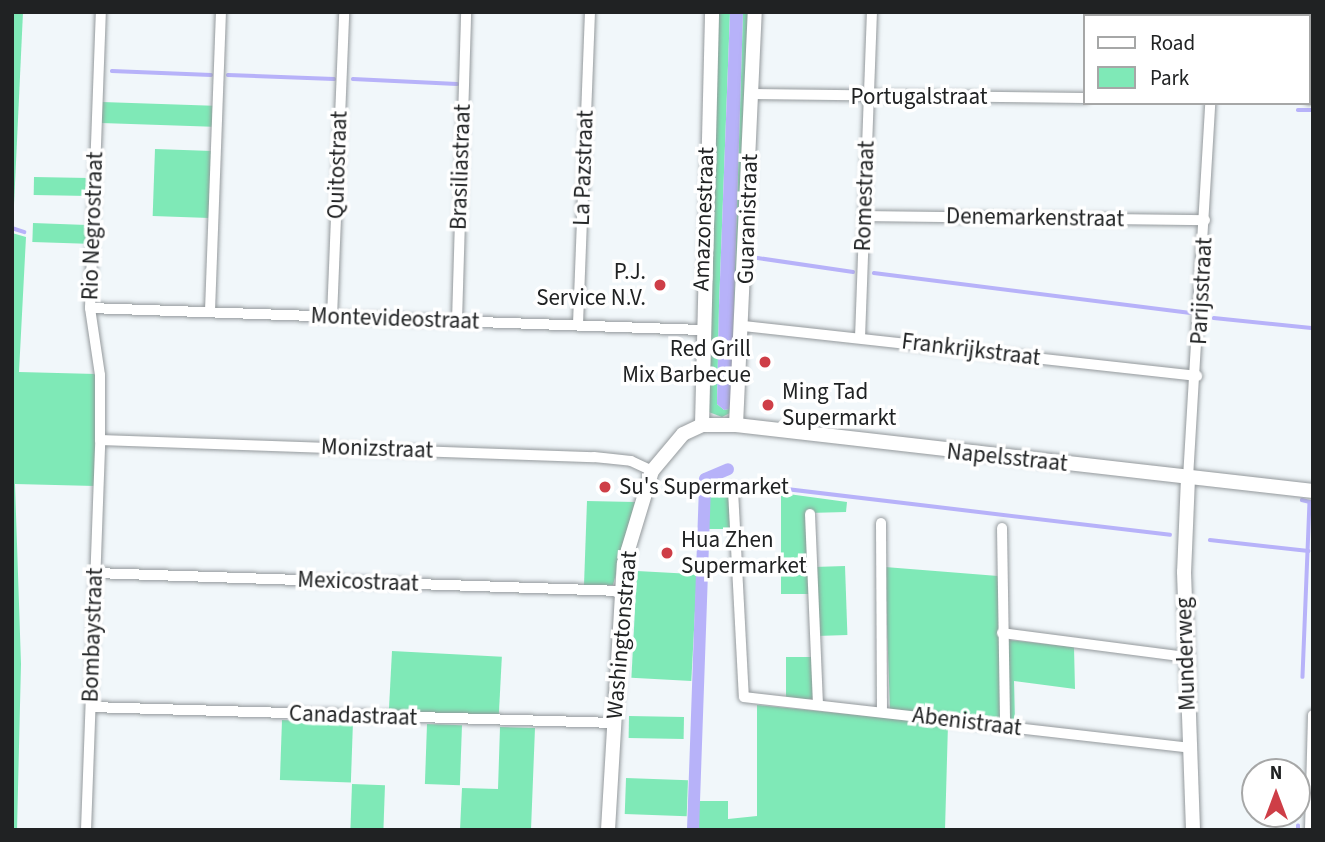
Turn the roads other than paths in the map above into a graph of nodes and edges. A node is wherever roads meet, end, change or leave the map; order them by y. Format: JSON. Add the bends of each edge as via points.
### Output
{"nodes":[{"id":1,"x":101,"y":12,"type":"edge"},
{"id":2,"x":221,"y":12,"type":"edge"},
{"id":3,"x":344,"y":12,"type":"edge"},
{"id":4,"x":466,"y":12,"type":"edge"},
{"id":5,"x":590,"y":12,"type":"edge"},
{"id":6,"x":712,"y":12,"type":"edge"},
{"id":7,"x":755,"y":12,"type":"edge"},
{"id":8,"x":872,"y":12,"type":"edge"},
{"id":9,"x":752,"y":94,"type":"junction"},
{"id":10,"x":867,"y":97,"type":"junction"},
{"id":11,"x":1084,"y":98,"type":"edge"},
{"id":12,"x":1210,"y":105,"type":"edge"},
{"id":13,"x":865,"y":216,"type":"junction"},
{"id":14,"x":1205,"y":219,"type":"junction"},
{"id":15,"x":90,"y":308,"type":"junction"},
{"id":16,"x":210,"y":311,"type":"junction"},
{"id":17,"x":332,"y":317,"type":"junction"},
{"id":18,"x":457,"y":321,"type":"junction"},
{"id":19,"x":578,"y":324,"type":"junction"},
{"id":20,"x":744,"y":326,"type":"junction"},
{"id":21,"x":701,"y":330,"type":"junction"},
{"id":22,"x":860,"y":338,"type":"junction"},
{"id":23,"x":1197,"y":376,"type":"junction"},
{"id":24,"x":702,"y":425,"type":"junction"},
{"id":25,"x":736,"y":425,"type":"junction"},
{"id":26,"x":100,"y":440,"type":"junction"},
{"id":27,"x":652,"y":471,"type":"junction"},
{"id":28,"x":1188,"y":478,"type":"junction"},
{"id":29,"x":733,"y":490,"type":"dead end"},
{"id":30,"x":1313,"y":491,"type":"edge"},
{"id":31,"x":810,"y":514,"type":"dead end"},
{"id":32,"x":881,"y":523,"type":"dead end"},
{"id":33,"x":1002,"y":528,"type":"dead end"},
{"id":34,"x":95,"y":573,"type":"junction"},
{"id":35,"x":621,"y":591,"type":"junction"},
{"id":36,"x":1002,"y":633,"type":"junction"},
{"id":37,"x":1185,"y":657,"type":"junction"},
{"id":38,"x":818,"y":704,"type":"junction"},
{"id":39,"x":91,"y":707,"type":"junction"},
{"id":40,"x":882,"y":712,"type":"junction"},
{"id":41,"x":1313,"y":715,"type":"edge"},
{"id":42,"x":614,"y":723,"type":"junction"},
{"id":43,"x":1004,"y":726,"type":"junction"},
{"id":44,"x":1190,"y":748,"type":"junction"},
{"id":45,"x":86,"y":830,"type":"edge"},
{"id":46,"x":608,"y":830,"type":"edge"},
{"id":47,"x":1193,"y":830,"type":"edge"},
{"id":48,"x":1310,"y":830,"type":"edge"}],
"edges":[{"from":1,"to":15,"type":"street","name":"Rio Negrostraat"},
{"from":2,"to":16,"type":"street"},
{"from":3,"to":17,"type":"street","name":"Quitostraat"},
{"from":4,"to":18,"type":"street","name":"Brasiliastraat"},
{"from":5,"to":19,"type":"street","name":"La Pazstraat"},
{"from":6,"to":21,"type":"street","name":"Amazonestraat"},
{"from":7,"to":9,"type":"street","name":"Guaranistraat"},
{"from":8,"to":10,"type":"street","name":"Romestraat"},
{"from":9,"to":10,"type":"street","name":"Portugalstraat"},
{"from":9,"to":20,"type":"street","name":"Guaranistraat"},
{"from":10,"to":11,"type":"street","name":"Portugalstraat"},
{"from":10,"to":13,"type":"street","name":"Romestraat"},
{"from":12,"to":14,"type":"street","name":"Parijsstraat"},
{"from":13,"to":14,"type":"street","name":"Denemarkenstraat"},
{"from":13,"to":22,"type":"street","name":"Romestraat"},
{"from":14,"to":23,"type":"street","name":"Parijsstraat"},
{"from":15,"to":16,"type":"street","name":"Montevideostraat"},
{"from":15,"to":26,"type":"street","name":"Rio Negrostraat","via":[[100,375]]},
{"from":16,"to":17,"type":"street","name":"Montevideostraat"},
{"from":17,"to":18,"type":"street","name":"Montevideostraat"},
{"from":18,"to":19,"type":"street","name":"Montevideostraat"},
{"from":19,"to":21,"type":"street","name":"Montevideostraat"},
{"from":20,"to":22,"type":"street","name":"Frankrijkstraat"},
{"from":20,"to":25,"type":"street","name":"Guaranistraat"},
{"from":21,"to":24,"type":"street","name":"Amazonestraat"},
{"from":22,"to":23,"type":"street","name":"Frankrijkstraat"},
{"from":23,"to":28,"type":"street","name":"Parijsstraat"},
{"from":24,"to":25,"type":"street","name":"Napelsstraat"},
{"from":24,"to":27,"type":"street","name":"Washingtonstraat","via":[[682,434]]},
{"from":25,"to":28,"type":"street","name":"Napelsstraat"},
{"from":26,"to":27,"type":"street","name":"Monizstraat","via":[[594,457],[631,461]]},
{"from":26,"to":34,"type":"street","name":"Bombaystraat"},
{"from":27,"to":35,"type":"street","name":"Washingtonstraat","via":[[631,531]]},
{"from":28,"to":30,"type":"street","name":"Napelsstraat"},
{"from":28,"to":37,"type":"street","name":"Munderweg"},
{"from":29,"to":38,"type":"street","name":"Abenistraat","via":[[744,697]]},
{"from":31,"to":38,"type":"street"},
{"from":32,"to":40,"type":"street"},
{"from":33,"to":36,"type":"street"},
{"from":34,"to":35,"type":"street","name":"Mexicostraat"},
{"from":34,"to":39,"type":"street","name":"Bombaystraat"},
{"from":35,"to":42,"type":"street","name":"Washingtonstraat"},
{"from":36,"to":37,"type":"street"},
{"from":36,"to":43,"type":"street"},
{"from":37,"to":44,"type":"street","name":"Munderweg"},
{"from":38,"to":40,"type":"street","name":"Abenistraat"},
{"from":39,"to":42,"type":"street","name":"Canadastraat"},
{"from":39,"to":45,"type":"street","name":"Bombaystraat"},
{"from":40,"to":43,"type":"street","name":"Abenistraat"},
{"from":41,"to":48,"type":"street"},
{"from":42,"to":46,"type":"street","name":"Washingtonstraat"},
{"from":43,"to":44,"type":"street","name":"Abenistraat"},
{"from":44,"to":47,"type":"street","name":"Munderweg"}]}
